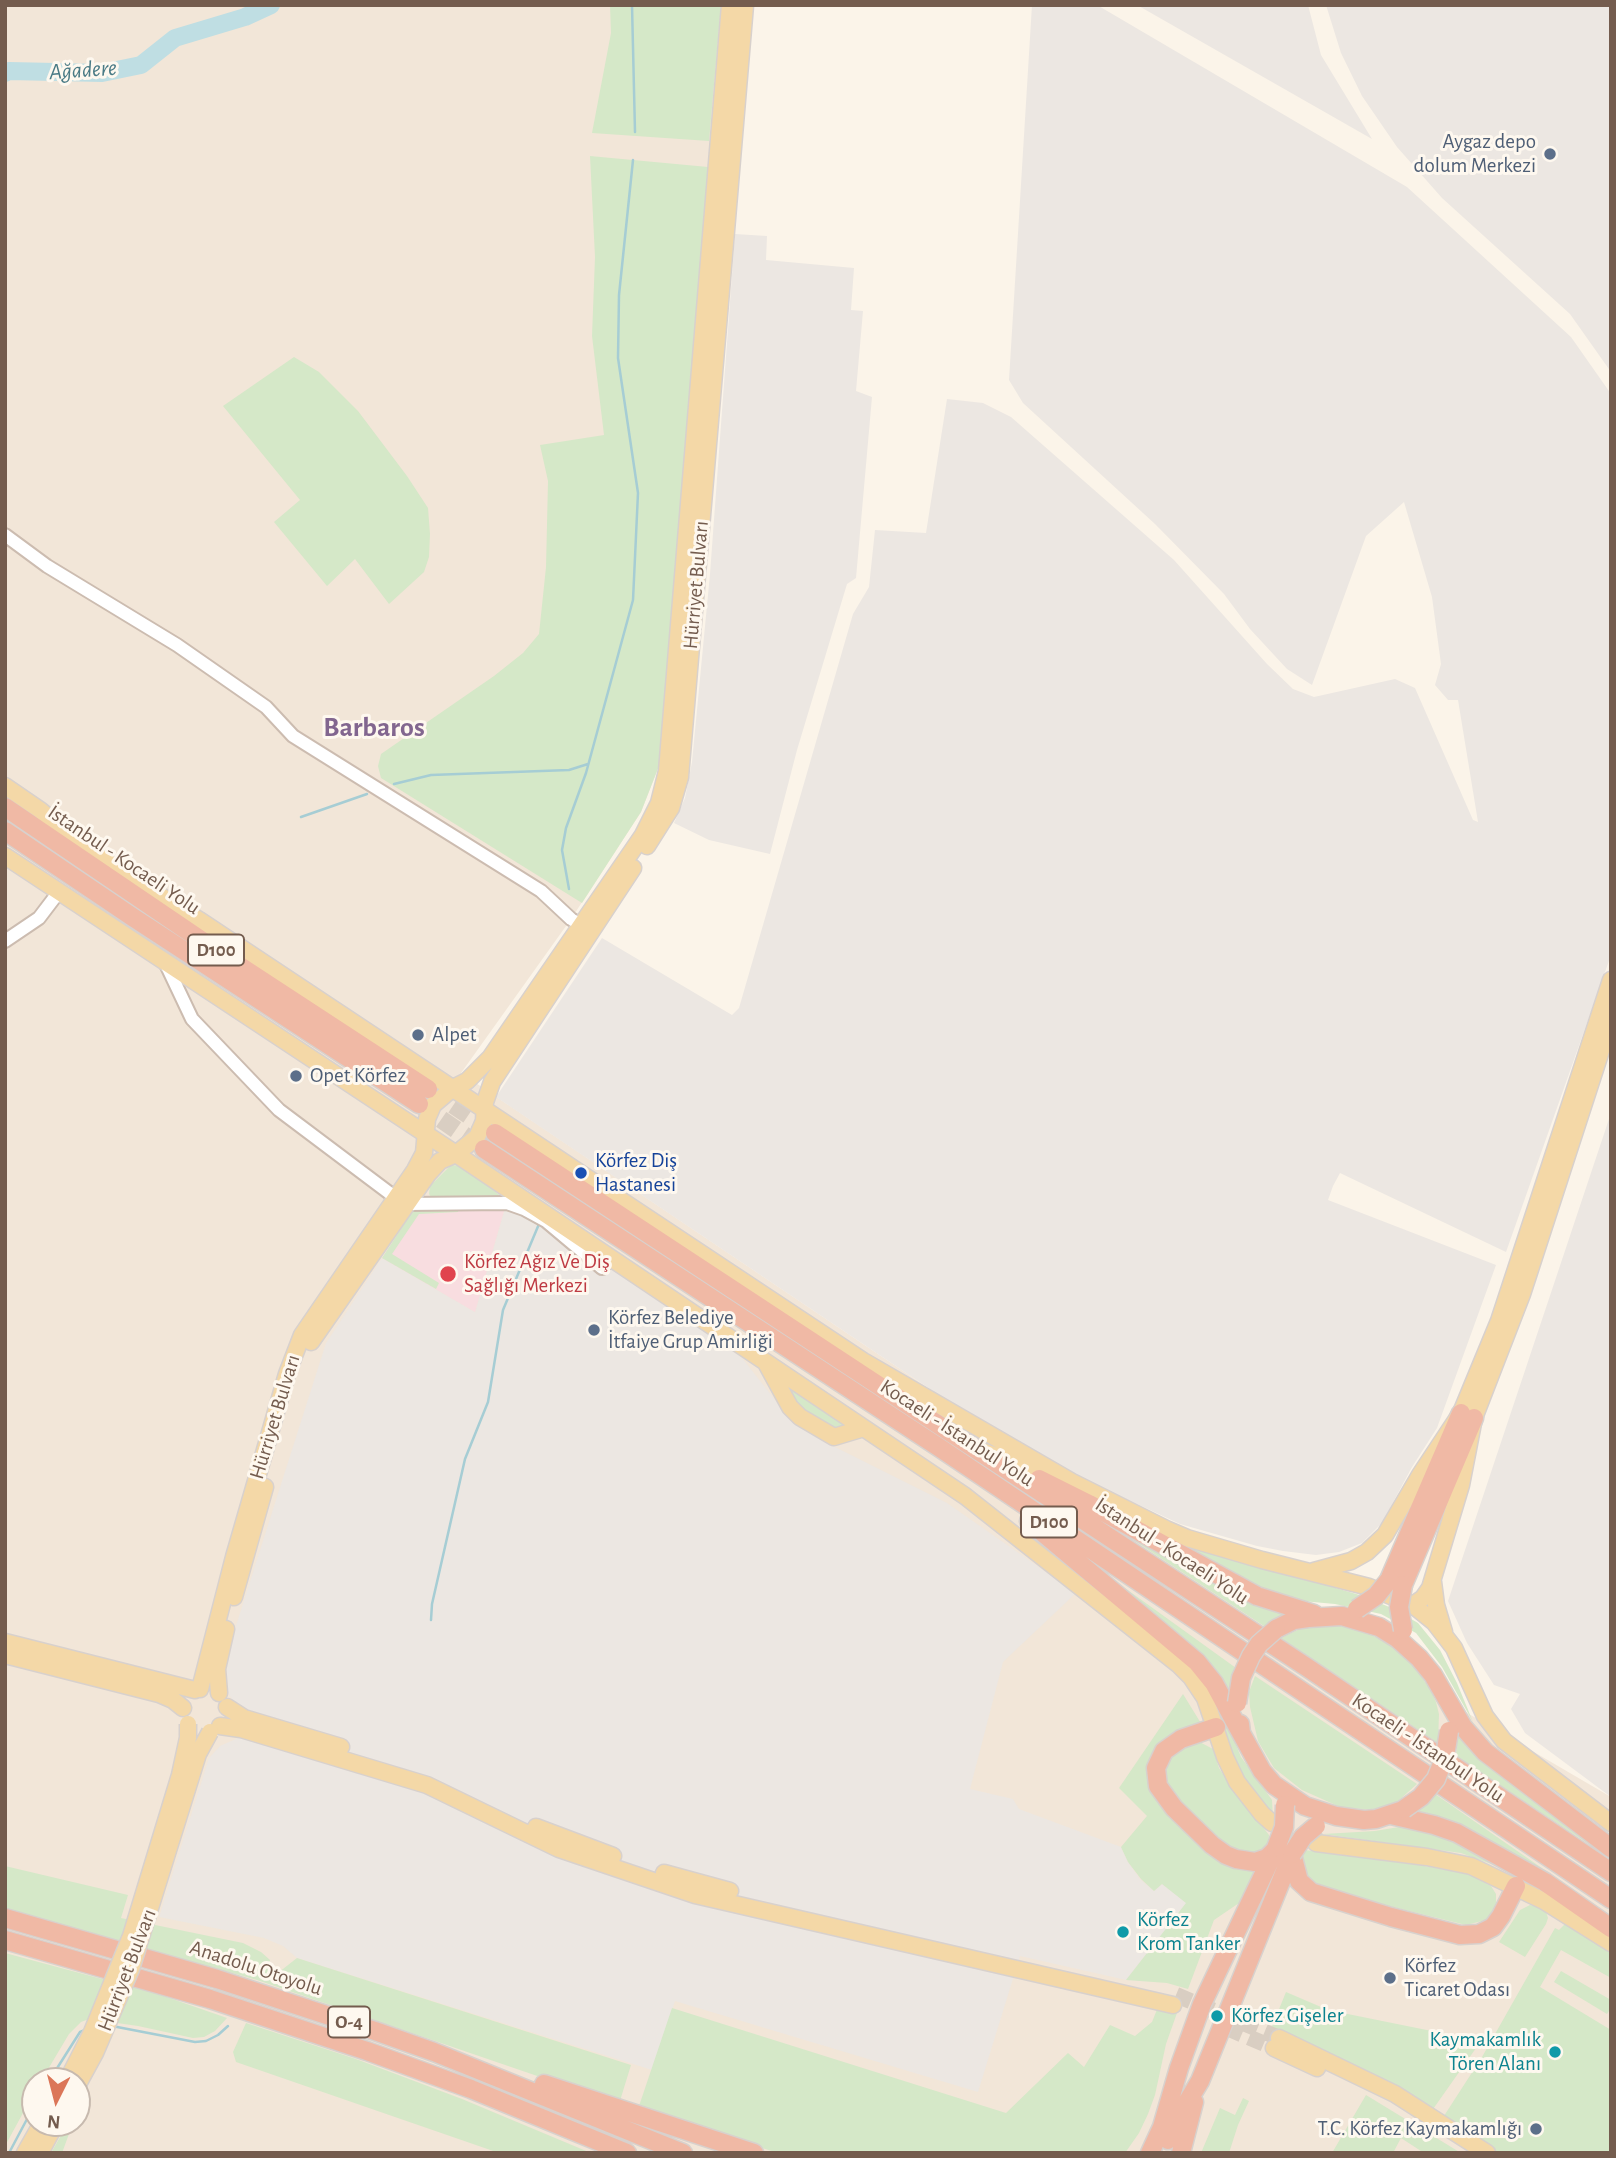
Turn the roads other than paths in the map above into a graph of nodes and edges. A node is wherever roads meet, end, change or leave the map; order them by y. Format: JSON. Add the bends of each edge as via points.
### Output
{"nodes":[{"id":1,"x":730,"y":5,"type":"edge"},
{"id":2,"x":745,"y":5,"type":"edge"},
{"id":3,"x":5,"y":535,"type":"edge"},
{"id":4,"x":5,"y":786,"type":"edge"},
{"id":5,"x":5,"y":797,"type":"edge"},
{"id":6,"x":5,"y":807,"type":"edge"},
{"id":7,"x":5,"y":831,"type":"edge"},
{"id":8,"x":85,"y":848,"type":"junction"},
{"id":9,"x":5,"y":856,"type":"edge"},
{"id":10,"x":58,"y":892,"type":"junction"},
{"id":11,"x":585,"y":928,"type":"junction"},
{"id":12,"x":5,"y":941,"type":"edge"},
{"id":13,"x":164,"y":962,"type":"junction"},
{"id":14,"x":1611,"y":980,"type":"edge"},
{"id":15,"x":1611,"y":1020,"type":"edge"},
{"id":16,"x":453,"y":1088,"type":"junction"},
{"id":17,"x":485,"y":1109,"type":"junction"},
{"id":18,"x":495,"y":1133,"type":"tunnel mouth"},
{"id":19,"x":427,"y":1134,"type":"junction"},
{"id":20,"x":484,"y":1149,"type":"tunnel mouth"},
{"id":21,"x":456,"y":1154,"type":"junction"},
{"id":22,"x":401,"y":1201,"type":"junction"},
{"id":23,"x":606,"y":1263,"type":"junction"},
{"id":24,"x":765,"y":1361,"type":"junction"},
{"id":25,"x":863,"y":1361,"type":"junction"},
{"id":26,"x":1467,"y":1416,"type":"junction"},
{"id":27,"x":941,"y":1426,"type":"junction"},
{"id":28,"x":864,"y":1428,"type":"junction"},
{"id":29,"x":973,"y":1447,"type":"junction"},
{"id":30,"x":940,"y":1448,"type":"junction"},
{"id":31,"x":1441,"y":1477,"type":"junction"},
{"id":32,"x":941,"y":1479,"type":"junction"},
{"id":33,"x":1072,"y":1482,"type":"junction"},
{"id":34,"x":1367,"y":1552,"type":"junction"},
{"id":35,"x":1309,"y":1572,"type":"junction"},
{"id":36,"x":1433,"y":1578,"type":"junction"},
{"id":37,"x":1357,"y":1584,"type":"junction"},
{"id":38,"x":1413,"y":1605,"type":"junction"},
{"id":39,"x":1341,"y":1614,"type":"junction"},
{"id":40,"x":1444,"y":1634,"type":"junction"},
{"id":41,"x":5,"y":1642,"type":"edge"},
{"id":42,"x":5,"y":1655,"type":"edge"},
{"id":43,"x":1419,"y":1658,"type":"junction"},
{"id":44,"x":198,"y":1689,"type":"junction"},
{"id":45,"x":1446,"y":1696,"type":"junction"},
{"id":46,"x":223,"y":1700,"type":"junction"},
{"id":47,"x":183,"y":1708,"type":"junction"},
{"id":48,"x":188,"y":1724,"type":"junction"},
{"id":49,"x":1216,"y":1727,"type":"junction"},
{"id":50,"x":215,"y":1729,"type":"junction"},
{"id":51,"x":1241,"y":1733,"type":"junction"},
{"id":52,"x":1274,"y":1785,"type":"junction"},
{"id":53,"x":1398,"y":1812,"type":"junction"},
{"id":54,"x":1277,"y":1816,"type":"junction"},
{"id":55,"x":1352,"y":1819,"type":"junction"},
{"id":56,"x":1611,"y":1823,"type":"edge"},
{"id":57,"x":1318,"y":1836,"type":"junction"},
{"id":58,"x":1611,"y":1848,"type":"edge"},
{"id":59,"x":1284,"y":1851,"type":"junction"},
{"id":60,"x":1611,"y":1872,"type":"edge"},
{"id":61,"x":1516,"y":1886,"type":"junction"},
{"id":62,"x":1611,"y":1899,"type":"edge"},
{"id":63,"x":1562,"y":1912,"type":"junction"},
{"id":64,"x":5,"y":1917,"type":"edge"},
{"id":65,"x":1611,"y":1928,"type":"edge"},
{"id":66,"x":5,"y":1940,"type":"edge"},
{"id":67,"x":1611,"y":1943,"type":"edge"},
{"id":68,"x":434,"y":2052,"type":"junction"},
{"id":69,"x":74,"y":2067,"type":"edge"},
{"id":70,"x":87,"y":2067,"type":"edge"},
{"id":71,"x":1179,"y":2068,"type":"junction"},
{"id":72,"x":1200,"y":2081,"type":"junction"},
{"id":73,"x":562,"y":2127,"type":"junction"},
{"id":74,"x":34,"y":2137,"type":"edge"},
{"id":75,"x":49,"y":2137,"type":"edge"},
{"id":76,"x":25,"y":2153,"type":"edge"},
{"id":77,"x":40,"y":2153,"type":"edge"},
{"id":78,"x":615,"y":2153,"type":"edge"},
{"id":79,"x":627,"y":2153,"type":"edge"},
{"id":80,"x":683,"y":2153,"type":"edge"},
{"id":81,"x":754,"y":2153,"type":"edge"},
{"id":82,"x":1137,"y":2153,"type":"edge"},
{"id":83,"x":1150,"y":2153,"type":"edge"},
{"id":84,"x":1162,"y":2153,"type":"edge"},
{"id":85,"x":1181,"y":2153,"type":"edge"},
{"id":86,"x":1469,"y":2153,"type":"edge"},
{"id":87,"x":1487,"y":2153,"type":"edge"}],
"edges":[{"from":1,"to":11,"type":"main road","name":"Hürriyet Bulvarı","via":[[667,771],[659,803],[643,835]]},
{"from":2,"to":11,"type":"main road","name":"Hürriyet Bulvarı","via":[[680,777],[671,808]]},
{"from":3,"to":11,"type":"street","via":[[267,707],[293,736],[541,891]]},
{"from":4,"to":8,"type":"main road"},
{"from":5,"to":8,"type":"highway"},
{"from":6,"to":7,"type":"highway","name":"İstanbul - Kocaeli Yolu","number":"D100","via":[[424,1096],[146,926]]},
{"from":8,"to":16,"type":"main road"},
{"from":9,"to":10,"type":"main road"},
{"from":10,"to":12,"type":"street","via":[[39,918]]},
{"from":10,"to":13,"type":"main road"},
{"from":11,"to":16,"type":"main road","name":"Hürriyet Bulvarı","via":[[490,1058]]},
{"from":11,"to":17,"type":"main road","name":"Hürriyet Bulvarı","via":[[500,1068],[486,1094]]},
{"from":13,"to":19,"type":"main road"},
{"from":13,"to":22,"type":"street","via":[[192,1019],[279,1110]]},
{"from":14,"to":26,"type":"main road"},
{"from":15,"to":26,"type":"main road","via":[[1522,1294]]},
{"from":16,"to":17,"type":"main road"},
{"from":16,"to":19,"type":"main road","name":"Hürriyet Bulvarı","via":[[433,1105]]},
{"from":17,"to":21,"type":"main road","name":"Hürriyet Bulvarı","via":[[477,1137]]},
{"from":17,"to":25,"type":"main road"},
{"from":18,"to":27,"type":"highway","name":"İstanbul - Kocaeli Yolu","number":"D100"},
{"from":19,"to":21,"type":"main road"},
{"from":19,"to":22,"type":"main road","name":"Hürriyet Bulvarı","via":[[421,1160]]},
{"from":20,"to":30,"type":"highway","name":"Kocaeli - İstanbul Yolu","number":"D100"},
{"from":21,"to":22,"type":"main road","name":"Hürriyet Bulvarı","via":[[434,1167]]},
{"from":21,"to":23,"type":"main road"},
{"from":22,"to":23,"type":"street","via":[[507,1203],[546,1221]]},
{"from":22,"to":44,"type":"main road","name":"Hürriyet Bulvarı","via":[[302,1335],[294,1353]]},
{"from":22,"to":46,"type":"main road","name":"Hürriyet Bulvarı","via":[[304,1357],[225,1631],[217,1675]]},
{"from":23,"to":24,"type":"main road"},
{"from":24,"to":28,"type":"main road"},
{"from":24,"to":28,"type":"main road","via":[[800,1417],[834,1437]]},
{"from":25,"to":27,"type":"main road"},
{"from":25,"to":33,"type":"main road"},
{"from":26,"to":31,"type":"highway"},
{"from":26,"to":34,"type":"main road","via":[[1420,1475],[1392,1524]]},
{"from":26,"to":36,"type":"main road","via":[[1461,1485]]},
{"from":27,"to":29,"type":"highway","name":"İstanbul - Kocaeli Yolu","number":"D100"},
{"from":28,"to":32,"type":"main road"},
{"from":29,"to":33,"type":"main road"},
{"from":29,"to":39,"type":"highway","via":[[1257,1596]]},
{"from":29,"to":60,"type":"highway","name":"İstanbul - Kocaeli Yolu","number":"D100"},
{"from":30,"to":51,"type":"highway","via":[[1197,1662]]},
{"from":30,"to":62,"type":"highway","name":"Kocaeli - İstanbul Yolu","number":"D100"},
{"from":31,"to":39,"type":"highway","bridge":true,"via":[[1389,1580],[1376,1596]]},
{"from":31,"to":43,"type":"highway","bridge":true,"via":[[1399,1607],[1403,1630]]},
{"from":32,"to":49,"type":"main road","via":[[1179,1665],[1205,1698]]},
{"from":32,"to":54,"type":"main road","via":[[962,1482],[1192,1668],[1212,1697],[1243,1779]]},
{"from":33,"to":35,"type":"main road","via":[[1187,1538]]},
{"from":34,"to":35,"type":"main road"},
{"from":34,"to":37,"type":"main road"},
{"from":35,"to":37,"type":"main road"},
{"from":36,"to":38,"type":"main road","via":[[1427,1593]]},
{"from":36,"to":40,"type":"main road"},
{"from":37,"to":38,"type":"main road"},
{"from":38,"to":40,"type":"main road"},
{"from":39,"to":43,"type":"highway","via":[[1379,1627]]},
{"from":39,"to":51,"type":"highway","bridge":true,"via":[[1294,1620],[1259,1644],[1241,1678],[1237,1703]]},
{"from":40,"to":56,"type":"main road","via":[[1485,1716],[1504,1741]]},
{"from":41,"to":44,"type":"main road"},
{"from":42,"to":47,"type":"main road","via":[[159,1693]]},
{"from":43,"to":45,"type":"highway"},
{"from":44,"to":46,"type":"main road","via":[[207,1688]]},
{"from":44,"to":47,"type":"main road","via":[[187,1697]]},
{"from":45,"to":53,"type":"highway","bridge":true,"via":[[1446,1756],[1421,1797]]},
{"from":45,"to":58,"type":"highway","via":[[1463,1727],[1485,1752]]},
{"from":46,"to":50,"type":"main road","via":[[227,1714]]},
{"from":46,"to":50,"type":"main road","via":[[244,1718],[431,1775],[545,1831],[699,1884],[1174,2000],[695,1895],[559,1849],[427,1785],[241,1729]]},
{"from":47,"to":48,"type":"main road"},
{"from":48,"to":50,"type":"main road","via":[[200,1732]]},
{"from":48,"to":69,"type":"main road","name":"Hürriyet Bulvarı","bridge":true,"via":[[180,1775],[131,1936]]},
{"from":49,"to":54,"type":"main road","via":[[1237,1782],[1262,1814]]},
{"from":49,"to":59,"type":"highway","via":[[1181,1739],[1164,1751],[1156,1768],[1162,1794],[1212,1845],[1237,1859],[1261,1861]]},
{"from":50,"to":70,"type":"main road","name":"Hürriyet Bulvarı","bridge":true,"via":[[198,1754],[131,1969]]},
{"from":51,"to":52,"type":"highway"},
{"from":52,"to":54,"type":"highway"},
{"from":52,"to":55,"type":"highway","via":[[1305,1805]]},
{"from":53,"to":55,"type":"highway","via":[[1376,1819]]},
{"from":53,"to":65,"type":"highway","via":[[1457,1833],[1545,1882]]},
{"from":54,"to":59,"type":"highway","bridge":true,"via":[[1284,1827]]},
{"from":55,"to":57,"type":"highway"},
{"from":57,"to":59,"type":"highway","bridge":true,"via":[[1303,1837]]},
{"from":57,"to":61,"type":"main road","via":[[1471,1866]]},
{"from":57,"to":63,"type":"main road","via":[[1468,1858],[1523,1883]]},
{"from":59,"to":61,"type":"highway","via":[[1299,1881],[1311,1892],[1460,1935],[1479,1934],[1493,1927]]},
{"from":59,"to":71,"type":"highway","via":[[1202,2004]]},
{"from":59,"to":72,"type":"highway"},
{"from":61,"to":63,"type":"main road"},
{"from":63,"to":67,"type":"main road"},
{"from":64,"to":68,"type":"highway","name":"Anadolu Otoyolu","number":"O-4","via":[[217,1979]]},
{"from":66,"to":73,"type":"highway","name":"Anadolu Otoyolu","number":"O-4","via":[[210,1999],[355,2047]]},
{"from":68,"to":80,"type":"highway","name":"Anadolu Otoyolu","number":"O-4"},
{"from":68,"to":81,"type":"highway"},
{"from":71,"to":82,"type":"highway"},
{"from":71,"to":83,"type":"highway"},
{"from":72,"to":84,"type":"highway"},
{"from":72,"to":85,"type":"highway"},
{"from":73,"to":78,"type":"highway"},
{"from":73,"to":79,"type":"highway","name":"Anadolu Otoyolu","number":"O-4"},
{"from":74,"to":76,"type":"main road"},
{"from":75,"to":77,"type":"main road"},
{"from":86,"to":87,"type":"main road","via":[[1392,2103],[1277,2043],[1395,2094]]}]}
